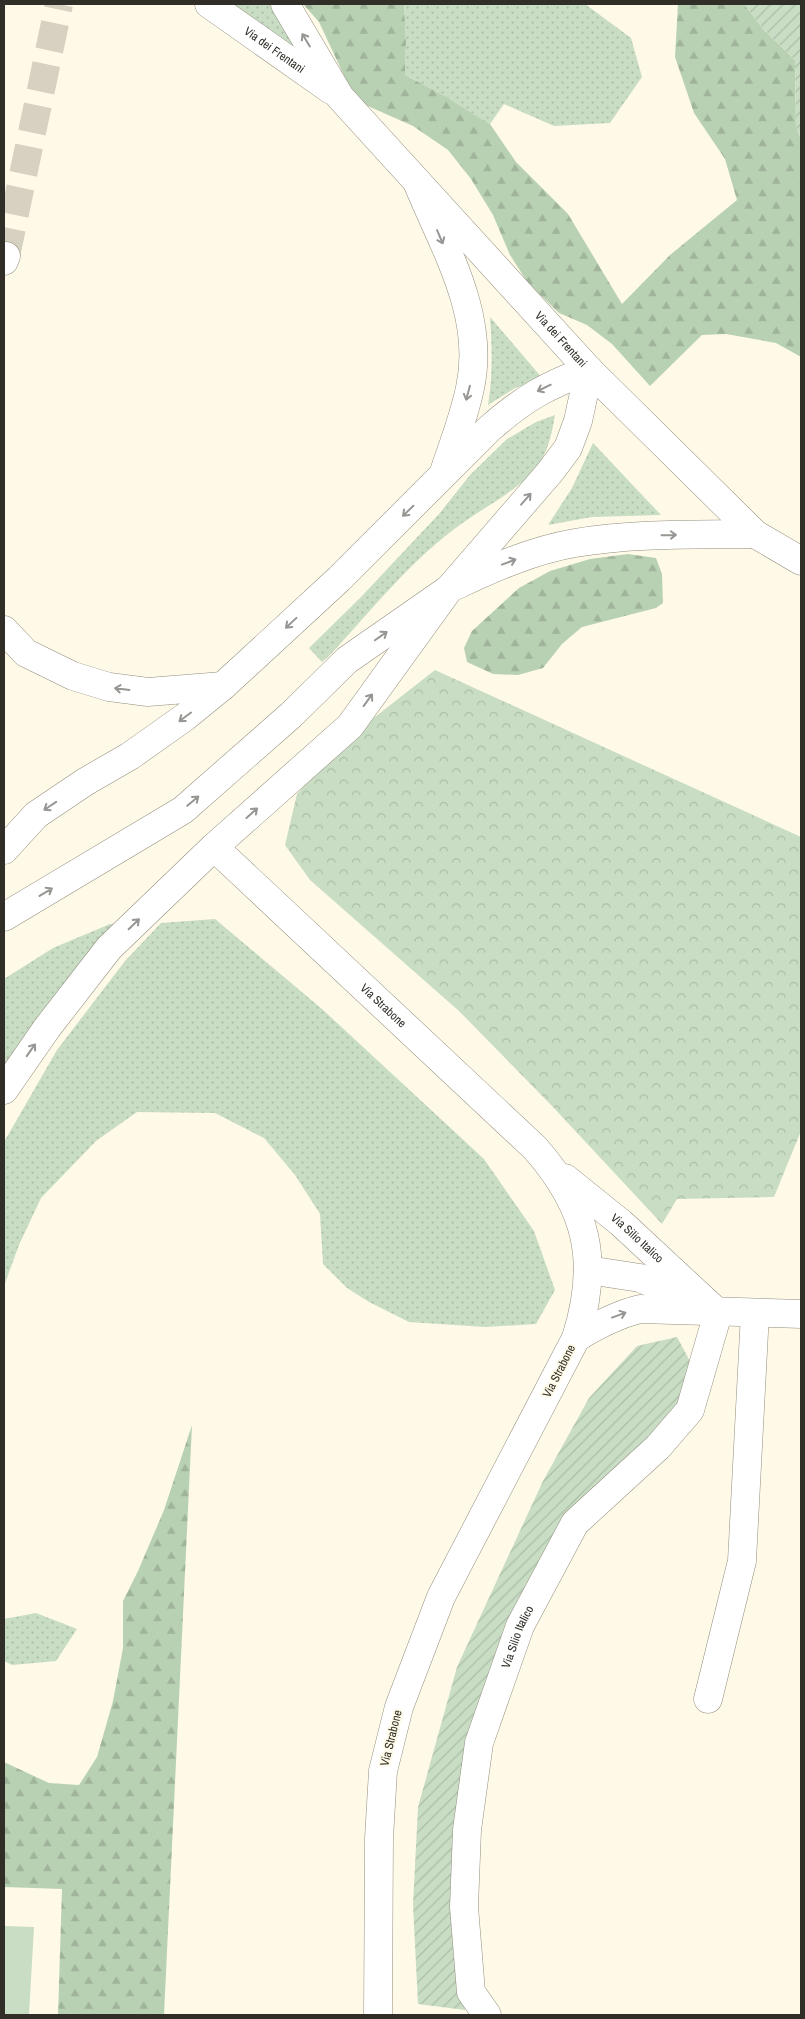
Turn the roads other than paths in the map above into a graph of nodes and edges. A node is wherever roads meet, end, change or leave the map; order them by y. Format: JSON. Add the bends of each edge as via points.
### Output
{"nodes":[{"id":1,"x":209,"y":4,"type":"edge"},
{"id":2,"x":285,"y":4,"type":"edge"},
{"id":3,"x":340,"y":96,"type":"junction"},
{"id":4,"x":414,"y":176,"type":"junction"},
{"id":5,"x":589,"y":370,"type":"junction"},
{"id":6,"x":443,"y":477,"type":"junction"},
{"id":7,"x":755,"y":534,"type":"junction"},
{"id":8,"x":801,"y":561,"type":"edge"},
{"id":9,"x":449,"y":589,"type":"junction"},
{"id":10,"x":4,"y":630,"type":"edge"},
{"id":11,"x":223,"y":686,"type":"junction"},
{"id":12,"x":214,"y":846,"type":"junction"},
{"id":13,"x":4,"y":850,"type":"edge"},
{"id":14,"x":4,"y":917,"type":"edge"},
{"id":15,"x":4,"y":1090,"type":"edge"},
{"id":16,"x":551,"y":1167,"type":"junction"},
{"id":17,"x":588,"y":1270,"type":"junction"},
{"id":18,"x":718,"y":1312,"type":"junction"},
{"id":19,"x":755,"y":1313,"type":"junction"},
{"id":20,"x":801,"y":1314,"type":"edge"},
{"id":21,"x":576,"y":1338,"type":"junction"},
{"id":22,"x":708,"y":1699,"type":"dead end"},
{"id":23,"x":378,"y":2015,"type":"edge"},
{"id":24,"x":487,"y":2015,"type":"edge"}],
"edges":[{"from":1,"to":3,"type":"main road","name":"Via dei Frentani"},
{"from":3,"to":2,"type":"main road","name":"Via dei Frentani","one_way":true},
{"from":3,"to":4,"type":"main road","name":"Via dei Frentani"},
{"from":4,"to":5,"type":"main road","name":"Via dei Frentani"},
{"from":4,"to":6,"type":"main road","one_way":true,"via":[[463,290],[473,338],[470,388]]},
{"from":5,"to":6,"type":"main road","one_way":true,"via":[[535,392],[513,408]]},
{"from":5,"to":7,"type":"main road","name":"Via dei Frentani"},
{"from":9,"to":5,"type":"main road","one_way":true,"via":[[568,448],[578,421]]},
{"from":6,"to":11,"type":"main road","one_way":true},
{"from":7,"to":8,"type":"main road","name":"Via dei Frentani"},
{"from":9,"to":7,"type":"main road","one_way":true,"via":[[510,560],[574,543],[641,536]]},
{"from":12,"to":9,"type":"main road","one_way":true,"via":[[350,726]]},
{"from":14,"to":9,"type":"main road","one_way":true,"via":[[183,810],[291,715],[347,660]]},
{"from":11,"to":10,"type":"main road","one_way":true,"via":[[148,692],[109,687],[73,676],[26,653]]},
{"from":11,"to":13,"type":"main road","one_way":true,"via":[[130,756],[36,815]]},
{"from":15,"to":12,"type":"main road","one_way":true,"via":[[109,948]]},
{"from":12,"to":16,"type":"main road","name":"Via Strabone","via":[[535,1148]]},
{"from":16,"to":17,"type":"main road","name":"Via Strabone","via":[[576,1208],[587,1249]]},
{"from":16,"to":18,"type":"main road","name":"Via Silio Italico","via":[[621,1224]]},
{"from":17,"to":18,"type":"main road","name":"Via Silio Italico","via":[[640,1278]]},
{"from":17,"to":21,"type":"main road","name":"Via Strabone","via":[[584,1313]]},
{"from":18,"to":19,"type":"main road","name":"Via Silio Italico"},
{"from":21,"to":18,"type":"main road","name":"Via Silio Italico","one_way":true,"via":[[604,1321],[640,1309]]},
{"from":18,"to":24,"type":"main road","name":"Via Silio Italico","via":[[690,1410],[658,1447],[575,1522],[520,1626],[479,1743],[467,1830],[464,1907],[471,1992]]},
{"from":19,"to":20,"type":"main road","name":"Via Silio Italico"},
{"from":19,"to":22,"type":"main road","via":[[742,1560]]},
{"from":21,"to":23,"type":"main road","name":"Via Strabone","via":[[441,1597],[399,1707],[383,1771]]}]}
